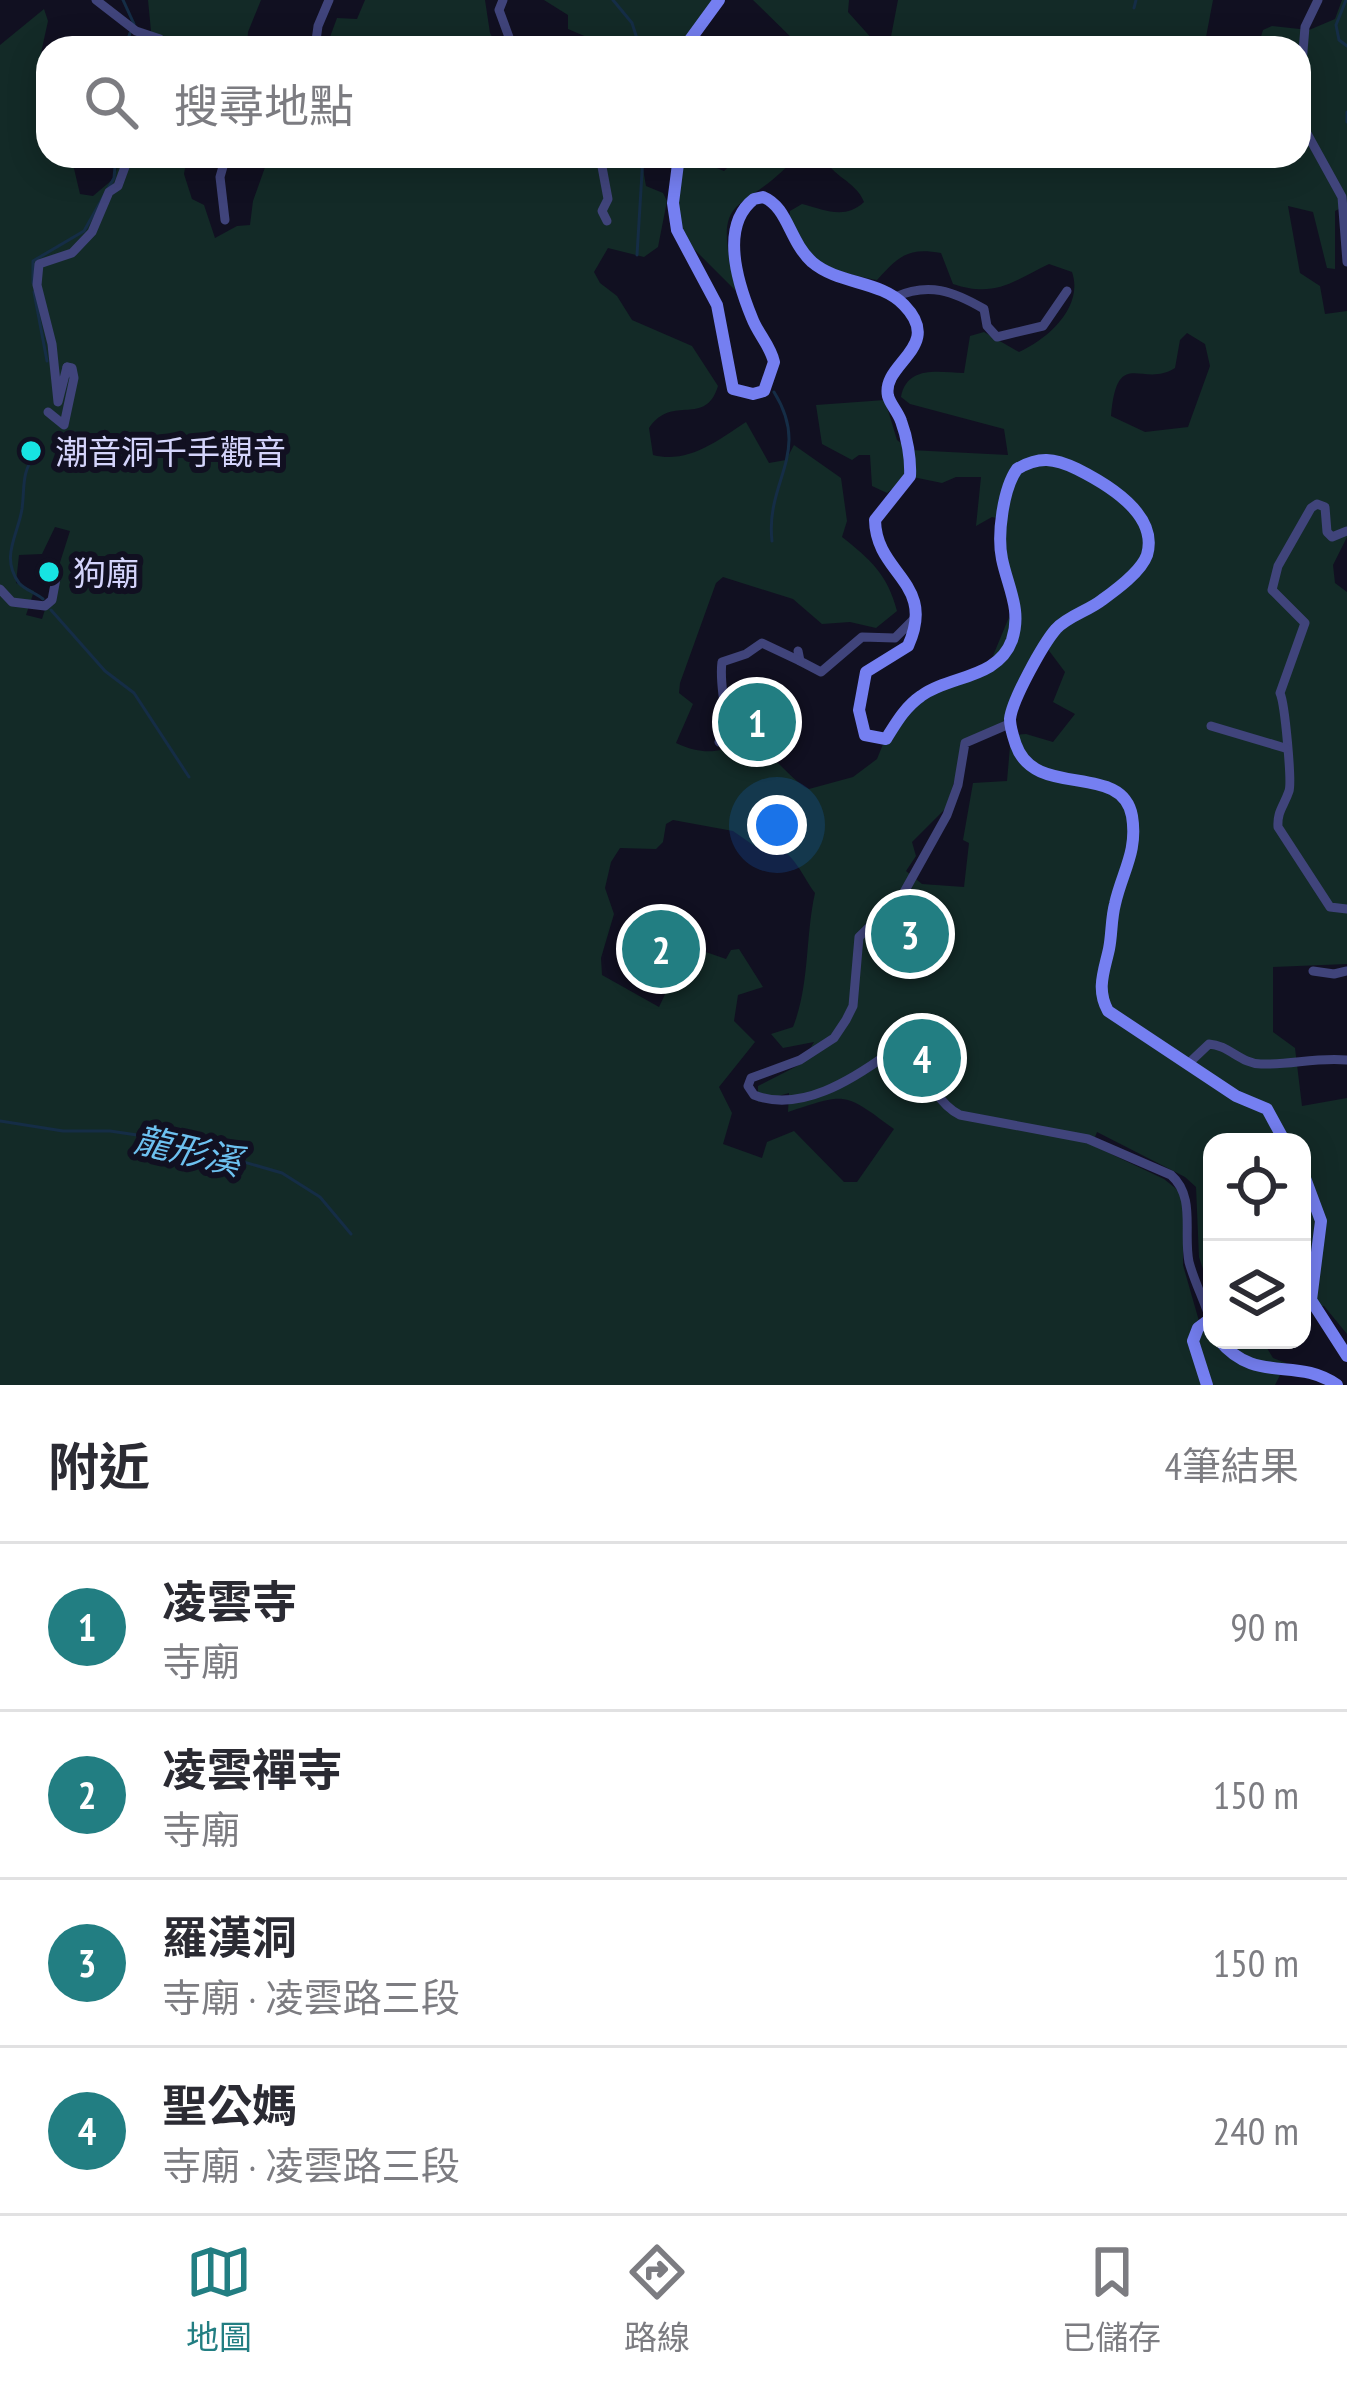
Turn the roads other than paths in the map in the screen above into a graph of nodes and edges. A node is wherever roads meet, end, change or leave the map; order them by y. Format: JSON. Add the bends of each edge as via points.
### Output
{"nodes":[{"id":1,"x":96,"y":0,"type":"edge"},
{"id":2,"x":329,"y":0,"type":"edge"},
{"id":3,"x":503,"y":0,"type":"edge"},
{"id":4,"x":719,"y":0,"type":"edge"},
{"id":5,"x":1318,"y":0,"type":"edge"},
{"id":6,"x":152,"y":36,"type":"edge"},
{"id":7,"x":316,"y":36,"type":"edge"},
{"id":8,"x":509,"y":36,"type":"edge"},
{"id":9,"x":693,"y":36,"type":"edge"},
{"id":10,"x":1304,"y":36,"type":"edge"},
{"id":11,"x":1311,"y":141,"type":"edge"},
{"id":12,"x":125,"y":168,"type":"edge"},
{"id":13,"x":223,"y":168,"type":"edge"},
{"id":14,"x":602,"y":168,"type":"edge"},
{"id":15,"x":678,"y":168,"type":"edge"},
{"id":16,"x":225,"y":220,"type":"dead end"},
{"id":17,"x":607,"y":221,"type":"dead end"},
{"id":18,"x":1347,"y":262,"type":"edge"},
{"id":19,"x":1067,"y":291,"type":"dead end"},
{"id":20,"x":895,"y":297,"type":"junction"},
{"id":21,"x":48,"y":412,"type":"dead end"},
{"id":22,"x":1347,"y":532,"type":"edge"},
{"id":23,"x":57,"y":572,"type":"dead end"},
{"id":24,"x":0,"y":590,"type":"edge"},
{"id":25,"x":917,"y":615,"type":"junction"},
{"id":26,"x":1010,"y":724,"type":"junction"},
{"id":27,"x":1210,"y":726,"type":"dead end"},
{"id":28,"x":719,"y":742,"type":"dead end"},
{"id":29,"x":1285,"y":748,"type":"junction"},
{"id":30,"x":1347,"y":909,"type":"edge"},
{"id":31,"x":1347,"y":970,"type":"edge"},
{"id":32,"x":1313,"y":971,"type":"dead end"},
{"id":33,"x":1347,"y":1060,"type":"edge"},
{"id":34,"x":1190,"y":1062,"type":"junction"},
{"id":35,"x":1280,"y":1133,"type":"edge"},
{"id":36,"x":1311,"y":1194,"type":"edge"},
{"id":37,"x":1203,"y":1299,"type":"edge"},
{"id":38,"x":1203,"y":1326,"type":"edge"},
{"id":39,"x":1225,"y":1349,"type":"edge"},
{"id":40,"x":1347,"y":1356,"type":"edge"},
{"id":41,"x":1207,"y":1385,"type":"edge"},
{"id":42,"x":1337,"y":1385,"type":"edge"}],
"edges":[{"from":1,"to":6,"type":"street"},
{"from":2,"to":7,"type":"street"},
{"from":3,"to":8,"type":"street"},
{"from":4,"to":9,"type":"street"},
{"from":5,"to":10,"type":"street"},
{"from":11,"to":18,"type":"street","via":[[1342,197]]},
{"from":12,"to":21,"type":"street","via":[[92,232],[72,253],[38,264],[58,403],[67,367],[74,378],[64,425]]},
{"from":13,"to":16,"type":"street"},
{"from":14,"to":17,"type":"street"},
{"from":15,"to":20,"type":"street","via":[[678,237],[717,305],[733,388],[764,392],[774,362],[752,320],[734,250],[738,220],[754,200],[782,210],[795,243],[825,272]]},
{"from":19,"to":20,"type":"street","via":[[1043,326],[997,337],[984,309],[957,293],[916,288]]},
{"from":20,"to":25,"type":"street","via":[[917,328],[888,395],[910,476],[881,509],[875,533],[916,598]]},
{"from":22,"to":29,"type":"street","via":[[1332,537],[1325,507],[1311,508],[1274,581],[1272,590],[1305,622],[1280,693]]},
{"from":23,"to":24,"type":"street","via":[[45,606],[12,602]]},
{"from":25,"to":26,"type":"street","via":[[908,646],[874,663],[862,680],[861,728],[874,740],[886,739],[919,697],[1004,655],[1016,620],[1000,543],[1017,469],[1053,459],[1124,497],[1142,524],[1142,564],[1058,626]]},
{"from":25,"to":28,"type":"street","via":[[895,638],[856,641],[821,672],[762,643],[722,662]]},
{"from":26,"to":34,"type":"street","via":[[1030,769],[1114,790],[1126,801],[1132,857],[1115,903],[1102,999],[1108,1011]]},
{"from":26,"to":37,"type":"street","via":[[964,743],[947,815],[903,894],[860,937],[853,1006],[834,1038],[751,1078],[748,1091],[776,1101],[830,1089],[920,1031],[947,1108],[1088,1139],[1171,1175],[1186,1196],[1190,1262]]},
{"from":27,"to":29,"type":"street"},
{"from":29,"to":30,"type":"street","via":[[1291,788],[1278,827],[1330,907]]},
{"from":31,"to":32,"type":"street"},
{"from":33,"to":34,"type":"street","via":[[1256,1064],[1209,1044]]},
{"from":34,"to":35,"type":"street","via":[[1267,1108]]},
{"from":36,"to":40,"type":"street","via":[[1321,1221],[1311,1300]]},
{"from":38,"to":41,"type":"street","via":[[1193,1341]]},
{"from":39,"to":42,"type":"street","via":[[1263,1380],[1321,1376]]}]}
